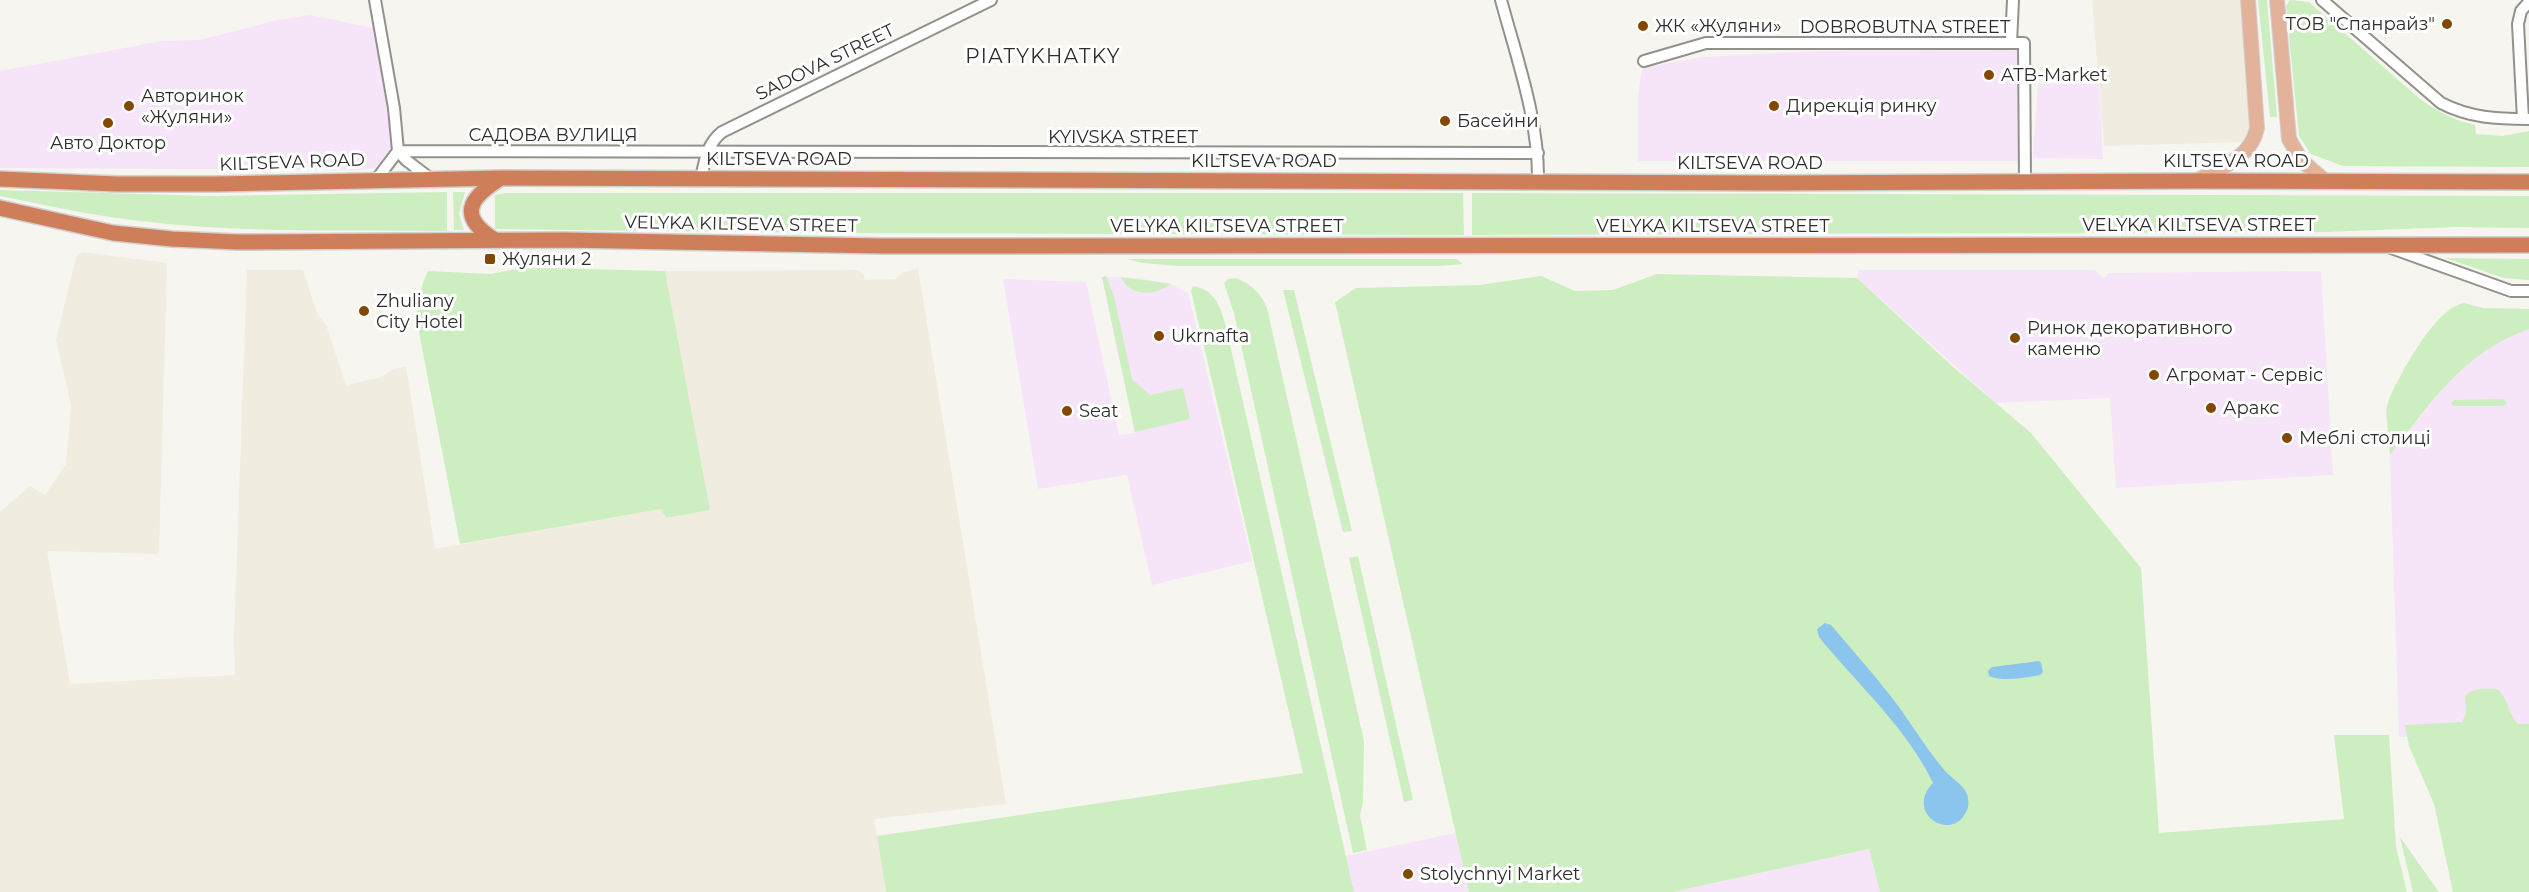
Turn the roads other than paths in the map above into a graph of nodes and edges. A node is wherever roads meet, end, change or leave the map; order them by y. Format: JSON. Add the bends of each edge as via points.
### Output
{"nodes":[{"id":1,"x":375,"y":0,"type":"edge"},
{"id":2,"x":991,"y":0,"type":"edge"},
{"id":3,"x":1501,"y":0,"type":"edge"},
{"id":4,"x":2013,"y":0,"type":"edge"},
{"id":5,"x":2248,"y":0,"type":"edge"},
{"id":6,"x":2277,"y":0,"type":"edge"},
{"id":7,"x":2322,"y":0,"type":"edge"},
{"id":8,"x":2529,"y":2,"type":"edge"},
{"id":9,"x":2011,"y":43,"type":"junction"},
{"id":10,"x":1644,"y":61,"type":"dead end"},
{"id":11,"x":2526,"y":119,"type":"edge"},
{"id":12,"x":398,"y":151,"type":"junction"},
{"id":13,"x":707,"y":151,"type":"junction"},
{"id":14,"x":1538,"y":153,"type":"junction"},
{"id":15,"x":501,"y":178,"type":"junction"},
{"id":16,"x":701,"y":178,"type":"junction"},
{"id":17,"x":0,"y":179,"type":"edge"},
{"id":18,"x":430,"y":179,"type":"junction"},
{"id":19,"x":376,"y":180,"type":"junction"},
{"id":20,"x":2324,"y":180,"type":"junction"},
{"id":21,"x":1538,"y":181,"type":"junction"},
{"id":22,"x":2025,"y":181,"type":"junction"},
{"id":23,"x":2196,"y":181,"type":"junction"},
{"id":24,"x":2529,"y":182,"type":"edge"},
{"id":25,"x":0,"y":208,"type":"edge"},
{"id":26,"x":495,"y":240,"type":"junction"},
{"id":27,"x":2380,"y":244,"type":"junction"},
{"id":28,"x":2529,"y":245,"type":"edge"},
{"id":29,"x":2529,"y":291,"type":"edge"}],
"edges":[{"from":1,"to":12,"type":"street"},
{"from":2,"to":13,"type":"street","name":"SADOVA STREET","via":[[736,124],[713,139]]},
{"from":3,"to":14,"type":"street"},
{"from":4,"to":9,"type":"street"},
{"from":5,"to":23,"type":"main road","via":[[2257,128],[2254,139],[2238,158]]},
{"from":6,"to":20,"type":"main road","via":[[2289,140],[2301,160]]},
{"from":7,"to":11,"type":"street","via":[[2441,103],[2470,115]]},
{"from":8,"to":11,"type":"street","via":[[2520,11],[2518,24]]},
{"from":9,"to":10,"type":"street","name":"DOBROBUTNA STREET","via":[[1706,43]]},
{"from":9,"to":22,"type":"street","name":"DOBROBUTNA STREET","via":[[2024,43]]},
{"from":12,"to":13,"type":"street","name":"САДОВА ВУЛИЦЯ"},
{"from":12,"to":18,"type":"street"},
{"from":12,"to":19,"type":"street"},
{"from":13,"to":14,"type":"street","name":"KYIVSKA STREET"},
{"from":13,"to":16,"type":"street"},
{"from":14,"to":21,"type":"street"},
{"from":15,"to":16,"type":"highway","name":"KILTSEVA ROAD"},
{"from":15,"to":18,"type":"highway","name":"KILTSEVA ROAD"},
{"from":15,"to":26,"type":"highway","via":[[477,195],[472,207],[477,227]]},
{"from":16,"to":21,"type":"highway","name":"KILTSEVA ROAD"},
{"from":17,"to":19,"type":"highway","name":"KILTSEVA ROAD","via":[[116,184]]},
{"from":18,"to":19,"type":"highway","name":"KILTSEVA ROAD"},
{"from":20,"to":23,"type":"highway","name":"KILTSEVA ROAD"},
{"from":20,"to":24,"type":"highway","name":"KILTSEVA ROAD"},
{"from":21,"to":22,"type":"highway","name":"KILTSEVA ROAD"},
{"from":22,"to":23,"type":"highway","name":"KILTSEVA ROAD"},
{"from":25,"to":26,"type":"highway","name":"VELYKA KILTSEVA STREET","via":[[144,237]]},
{"from":26,"to":27,"type":"highway","name":"VELYKA KILTSEVA STREET","via":[[881,246]]},
{"from":27,"to":28,"type":"highway"},
{"from":27,"to":29,"type":"street","via":[[2511,291]]}]}
